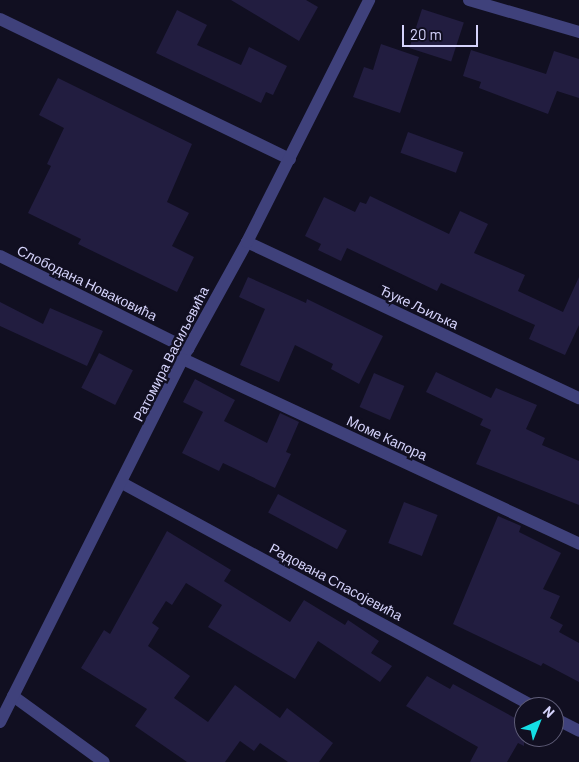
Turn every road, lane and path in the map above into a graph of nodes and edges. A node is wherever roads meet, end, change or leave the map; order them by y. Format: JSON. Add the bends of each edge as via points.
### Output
{"nodes":[{"id":1,"x":369,"y":0,"type":"edge"},
{"id":2,"x":469,"y":0,"type":"edge"},
{"id":3,"x":0,"y":19,"type":"edge"},
{"id":4,"x":579,"y":32,"type":"edge"},
{"id":5,"x":290,"y":159,"type":"junction"},
{"id":6,"x":247,"y":242,"type":"junction"},
{"id":7,"x":0,"y":256,"type":"edge"},
{"id":8,"x":185,"y":354,"type":"junction"},
{"id":9,"x":579,"y":398,"type":"edge"},
{"id":10,"x":122,"y":483,"type":"junction"},
{"id":11,"x":579,"y":544,"type":"edge"},
{"id":12,"x":13,"y":696,"type":"junction"},
{"id":13,"x":517,"y":697,"type":"edge"},
{"id":14,"x":0,"y":722,"type":"edge"},
{"id":15,"x":564,"y":723,"type":"edge"},
{"id":16,"x":579,"y":731,"type":"edge"},
{"id":17,"x":104,"y":762,"type":"edge"}],
"edges":[{"from":1,"to":5,"type":"street","name":"Ратомира Васиљевића"},
{"from":2,"to":4,"type":"street"},
{"from":3,"to":5,"type":"street"},
{"from":5,"to":6,"type":"street","name":"Ратомира Васиљевића"},
{"from":6,"to":8,"type":"street","name":"Ратомира Васиљевића"},
{"from":6,"to":9,"type":"street","name":"Ђуке Љиљка"},
{"from":7,"to":8,"type":"street","name":"Слободана Новаковића"},
{"from":8,"to":10,"type":"street","name":"Ратомира Васиљевића"},
{"from":8,"to":11,"type":"street","name":"Моме Капора"},
{"from":10,"to":12,"type":"street","name":"Ратомира Васиљевића"},
{"from":10,"to":13,"type":"street","name":"Радована Спасојевића"},
{"from":12,"to":14,"type":"street","name":"Ратомира Васиљевића"},
{"from":12,"to":17,"type":"street"},
{"from":15,"to":16,"type":"street"}]}
